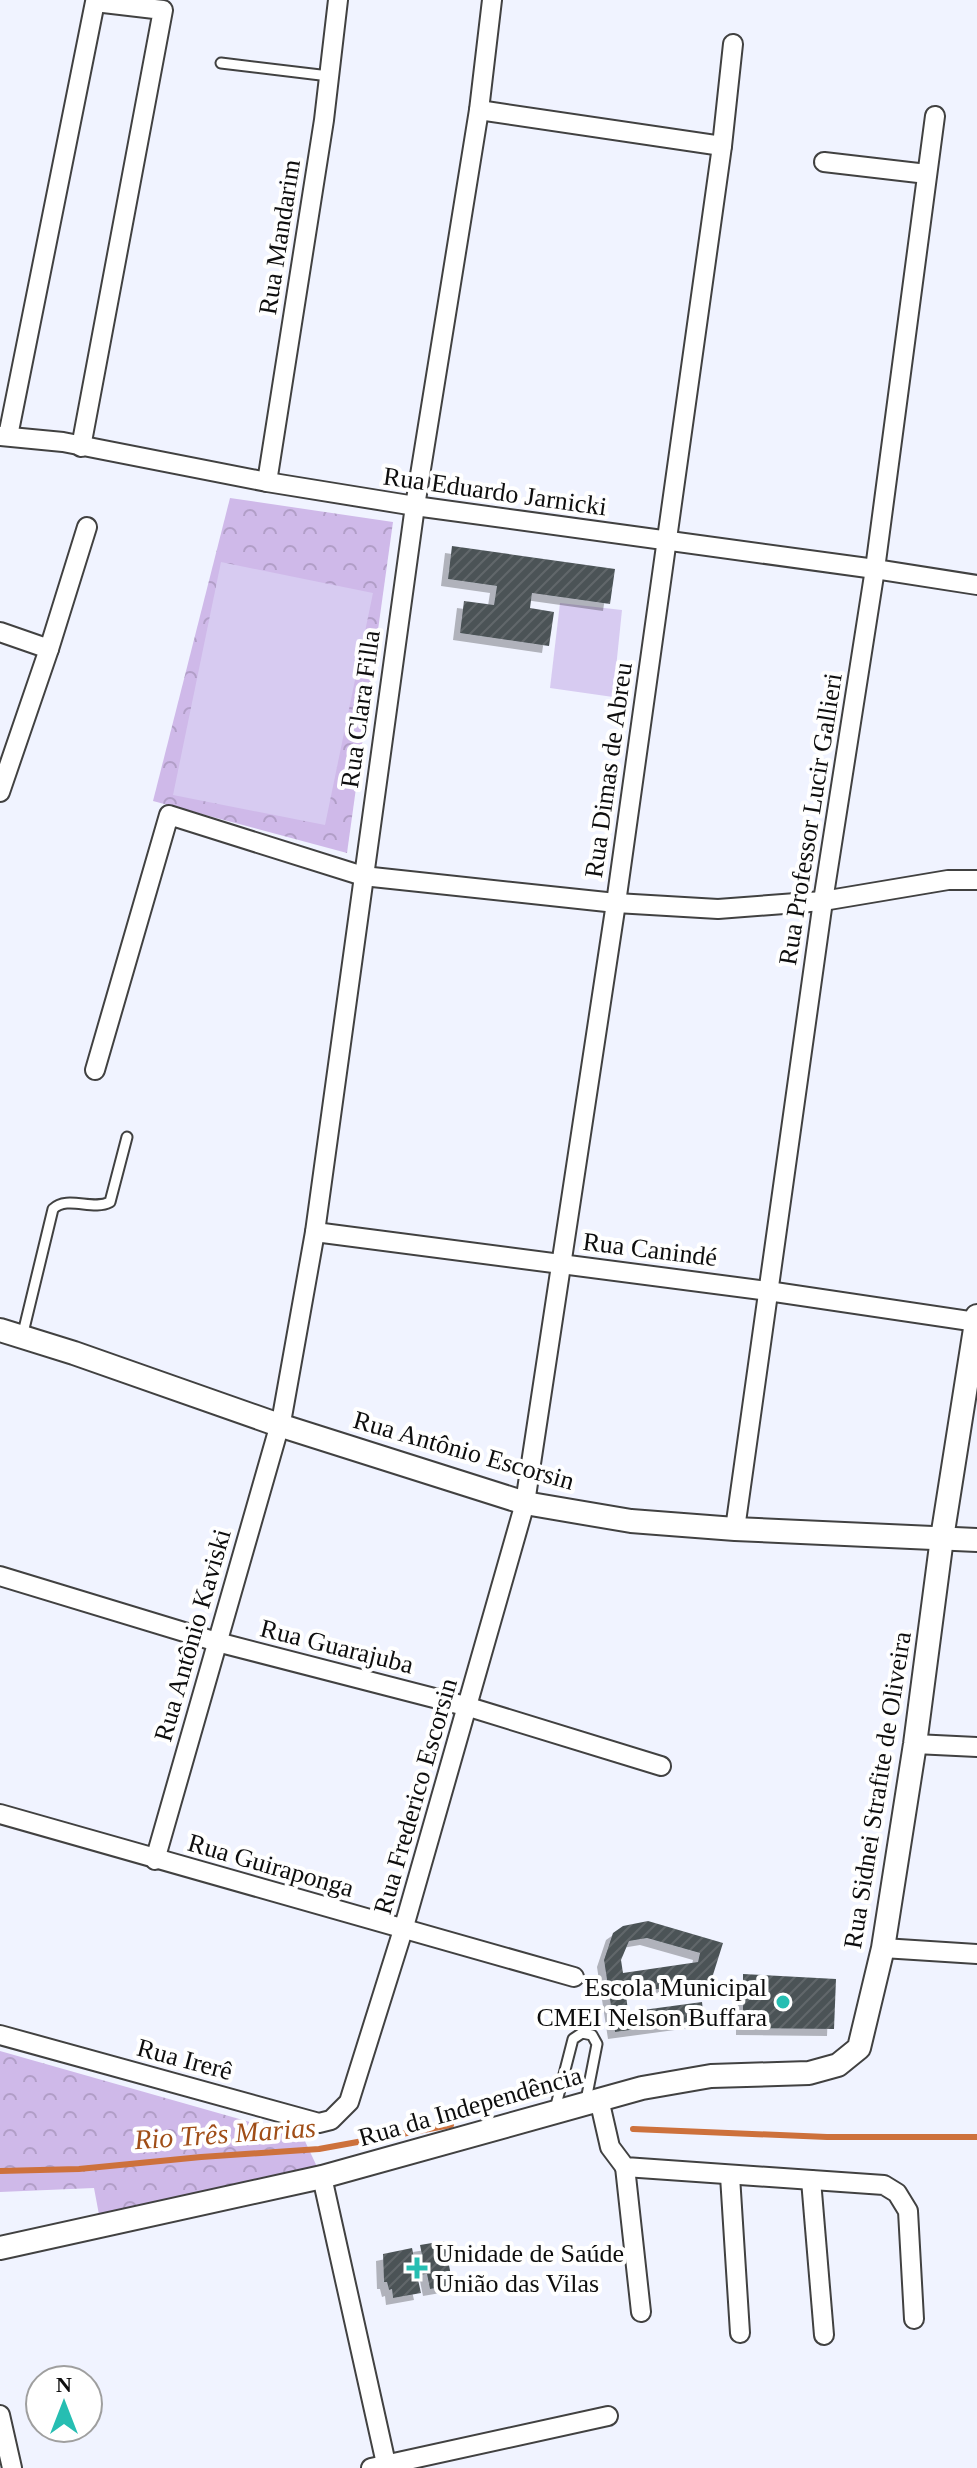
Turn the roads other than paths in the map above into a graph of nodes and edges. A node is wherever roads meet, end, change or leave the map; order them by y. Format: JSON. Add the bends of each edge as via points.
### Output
{"nodes":[{"id":1,"x":338,"y":0,"type":"edge"},
{"id":2,"x":492,"y":0,"type":"edge"},
{"id":3,"x":733,"y":44,"type":"dead end"},
{"id":4,"x":221,"y":63,"type":"dead end"},
{"id":5,"x":329,"y":76,"type":"junction"},
{"id":6,"x":479,"y":110,"type":"junction"},
{"id":7,"x":935,"y":116,"type":"dead end"},
{"id":8,"x":722,"y":146,"type":"junction"},
{"id":9,"x":824,"y":162,"type":"dead end"},
{"id":10,"x":927,"y":174,"type":"junction"},
{"id":11,"x":4,"y":436,"type":"edge"},
{"id":12,"x":81,"y":447,"type":"junction"},
{"id":13,"x":267,"y":482,"type":"junction"},
{"id":14,"x":415,"y":506,"type":"junction"},
{"id":15,"x":87,"y":527,"type":"dead end"},
{"id":16,"x":667,"y":542,"type":"junction"},
{"id":17,"x":875,"y":569,"type":"junction"},
{"id":18,"x":977,"y":585,"type":"edge"},
{"id":19,"x":0,"y":632,"type":"edge"},
{"id":20,"x":49,"y":649,"type":"junction"},
{"id":21,"x":0,"y":792,"type":"edge"},
{"id":22,"x":363,"y":876,"type":"junction"},
{"id":23,"x":977,"y":880,"type":"edge"},
{"id":24,"x":823,"y":901,"type":"junction"},
{"id":25,"x":616,"y":903,"type":"junction"},
{"id":26,"x":95,"y":1070,"type":"dead end"},
{"id":27,"x":127,"y":1137,"type":"dead end"},
{"id":28,"x":315,"y":1232,"type":"junction"},
{"id":29,"x":562,"y":1264,"type":"junction"},
{"id":30,"x":768,"y":1291,"type":"junction"},
{"id":31,"x":977,"y":1316,"type":"edge"},
{"id":32,"x":976,"y":1322,"type":"edge"},
{"id":33,"x":0,"y":1330,"type":"edge"},
{"id":34,"x":22,"y":1337,"type":"junction"},
{"id":35,"x":279,"y":1425,"type":"junction"},
{"id":36,"x":525,"y":1503,"type":"junction"},
{"id":37,"x":735,"y":1529,"type":"junction"},
{"id":38,"x":942,"y":1538,"type":"junction"},
{"id":39,"x":977,"y":1540,"type":"edge"},
{"id":40,"x":0,"y":1576,"type":"edge"},
{"id":41,"x":217,"y":1642,"type":"junction"},
{"id":42,"x":469,"y":1707,"type":"junction"},
{"id":43,"x":915,"y":1744,"type":"junction"},
{"id":44,"x":977,"y":1747,"type":"edge"},
{"id":45,"x":661,"y":1766,"type":"dead end"},
{"id":46,"x":0,"y":1814,"type":"edge"},
{"id":47,"x":155,"y":1860,"type":"junction"},
{"id":48,"x":403,"y":1930,"type":"junction"},
{"id":49,"x":883,"y":1948,"type":"junction"},
{"id":50,"x":977,"y":1954,"type":"edge"},
{"id":51,"x":574,"y":1977,"type":"dead end"},
{"id":52,"x":0,"y":2035,"type":"edge"},
{"id":53,"x":859,"y":2048,"type":"joint"},
{"id":54,"x":592,"y":2101,"type":"junction"},
{"id":55,"x":349,"y":2102,"type":"joint"},
{"id":56,"x":554,"y":2112,"type":"junction"},
{"id":57,"x":625,"y":2167,"type":"junction"},
{"id":58,"x":730,"y":2176,"type":"junction"},
{"id":59,"x":322,"y":2177,"type":"junction"},
{"id":60,"x":811,"y":2180,"type":"junction"},
{"id":61,"x":0,"y":2248,"type":"edge"},
{"id":62,"x":641,"y":2312,"type":"dead end"},
{"id":63,"x":914,"y":2319,"type":"dead end"},
{"id":64,"x":740,"y":2333,"type":"dead end"},
{"id":65,"x":824,"y":2335,"type":"dead end"},
{"id":66,"x":0,"y":2415,"type":"edge"},
{"id":67,"x":608,"y":2416,"type":"dead end"},
{"id":68,"x":382,"y":2467,"type":"edge"},
{"id":69,"x":12,"y":2468,"type":"edge"}],
"edges":[{"from":1,"to":5,"type":"street","name":"Rua Mandarim"},
{"from":2,"to":6,"type":"street","name":"Rua Clara Filla"},
{"from":3,"to":8,"type":"street","name":"Rua Dimas de Abreu"},
{"from":4,"to":5,"type":"lane"},
{"from":5,"to":13,"type":"street","name":"Rua Mandarim"},
{"from":6,"to":8,"type":"street"},
{"from":6,"to":14,"type":"street","name":"Rua Clara Filla"},
{"from":7,"to":10,"type":"street","name":"Rua Professor Lucir Gallieri"},
{"from":8,"to":16,"type":"street","name":"Rua Dimas de Abreu"},
{"from":9,"to":10,"type":"street"},
{"from":10,"to":17,"type":"street","name":"Rua Professor Lucir Gallieri"},
{"from":11,"to":12,"type":"street","name":"Rua Eduardo Jarnicki"},
{"from":11,"to":12,"type":"street","via":[[95,2],[163,10]]},
{"from":12,"to":13,"type":"street","name":"Rua Eduardo Jarnicki"},
{"from":13,"to":14,"type":"street","name":"Rua Eduardo Jarnicki"},
{"from":14,"to":16,"type":"street","name":"Rua Eduardo Jarnicki"},
{"from":14,"to":22,"type":"street","name":"Rua Clara Filla"},
{"from":15,"to":20,"type":"street"},
{"from":16,"to":17,"type":"street","name":"Rua Eduardo Jarnicki"},
{"from":16,"to":25,"type":"street","name":"Rua Dimas de Abreu"},
{"from":17,"to":18,"type":"street","name":"Rua Eduardo Jarnicki"},
{"from":17,"to":24,"type":"street","name":"Rua Professor Lucir Gallieri"},
{"from":19,"to":20,"type":"street"},
{"from":20,"to":21,"type":"street"},
{"from":22,"to":25,"type":"street"},
{"from":22,"to":26,"type":"street","via":[[169,815]]},
{"from":22,"to":28,"type":"street","name":"Rua Clara Filla"},
{"from":23,"to":24,"type":"street"},
{"from":24,"to":25,"type":"street","via":[[718,909]]},
{"from":24,"to":30,"type":"street","name":"Rua Professor Lucir Gallieri"},
{"from":25,"to":29,"type":"street","name":"Rua Dimas de Abreu"},
{"from":27,"to":34,"type":"lane","via":[[110,1202],[60,1203],[53,1209]]},
{"from":28,"to":29,"type":"street","name":"Rua Canindé"},
{"from":28,"to":35,"type":"street","name":"Rua Clara Filla"},
{"from":29,"to":30,"type":"street","name":"Rua Canindé"},
{"from":29,"to":36,"type":"street","name":"Rua Dimas de Abreu"},
{"from":30,"to":32,"type":"street","name":"Rua Canindé"},
{"from":30,"to":37,"type":"street","name":"Rua Professor Lucir Gallieri"},
{"from":31,"to":32,"type":"street","name":"Rua Sidnei Strafite de Oliveira"},
{"from":32,"to":38,"type":"street","name":"Rua Sidnei Strafite de Oliveira"},
{"from":33,"to":34,"type":"street","name":"Rua Antônio Escorsin"},
{"from":34,"to":35,"type":"street","name":"Rua Antônio Escorsin"},
{"from":35,"to":36,"type":"street","name":"Rua Antônio Escorsin"},
{"from":35,"to":41,"type":"street","name":"Rua Antônio Kaviski"},
{"from":36,"to":37,"type":"street","name":"Rua Antônio Escorsin","via":[[631,1521]]},
{"from":36,"to":42,"type":"street","name":"Rua Frederico Escorsin"},
{"from":37,"to":38,"type":"street","name":"Rua Antônio Escorsin"},
{"from":38,"to":39,"type":"street","name":"Rua Antônio Escorsin"},
{"from":38,"to":43,"type":"street","name":"Rua Sidnei Strafite de Oliveira"},
{"from":40,"to":41,"type":"street","name":"Rua Guarajuba"},
{"from":41,"to":42,"type":"street","name":"Rua Guarajuba"},
{"from":41,"to":47,"type":"street","name":"Rua Antônio Kaviski"},
{"from":42,"to":45,"type":"street","name":"Rua Guarajuba"},
{"from":42,"to":48,"type":"street","name":"Rua Frederico Escorsin"},
{"from":43,"to":44,"type":"street"},
{"from":43,"to":49,"type":"street","name":"Rua Sidnei Strafite de Oliveira"},
{"from":46,"to":47,"type":"street","name":"Rua Guiraponga"},
{"from":47,"to":48,"type":"street","name":"Rua Guiraponga"},
{"from":48,"to":51,"type":"street","name":"Rua Guiraponga"},
{"from":48,"to":55,"type":"street","name":"Rua Frederico Escorsin"},
{"from":49,"to":50,"type":"street"},
{"from":49,"to":53,"type":"street","name":"Rua Sidnei Strafite de Oliveira"},
{"from":52,"to":55,"type":"street","name":"Rua Irerê","via":[[319,2123],[331,2120]]},
{"from":53,"to":54,"type":"street","name":"Rua da Independência","via":[[838,2065],[809,2073],[711,2076]]},
{"from":54,"to":56,"type":"street","name":"Rua da Independência"},
{"from":54,"to":56,"type":"lane","via":[[597,2044],[592,2035],[582,2033],[573,2039]]},
{"from":54,"to":57,"type":"street","via":[[610,2147]]},
{"from":56,"to":59,"type":"street","name":"Rua da Independência"},
{"from":57,"to":58,"type":"street"},
{"from":57,"to":62,"type":"street"},
{"from":58,"to":60,"type":"street"},
{"from":58,"to":64,"type":"street"},
{"from":59,"to":61,"type":"street","name":"Rua da Independência"},
{"from":59,"to":68,"type":"street"},
{"from":60,"to":63,"type":"street","via":[[884,2185],[897,2193],[908,2211]]},
{"from":60,"to":65,"type":"street"},
{"from":66,"to":69,"type":"street"},
{"from":67,"to":68,"type":"street"}]}
